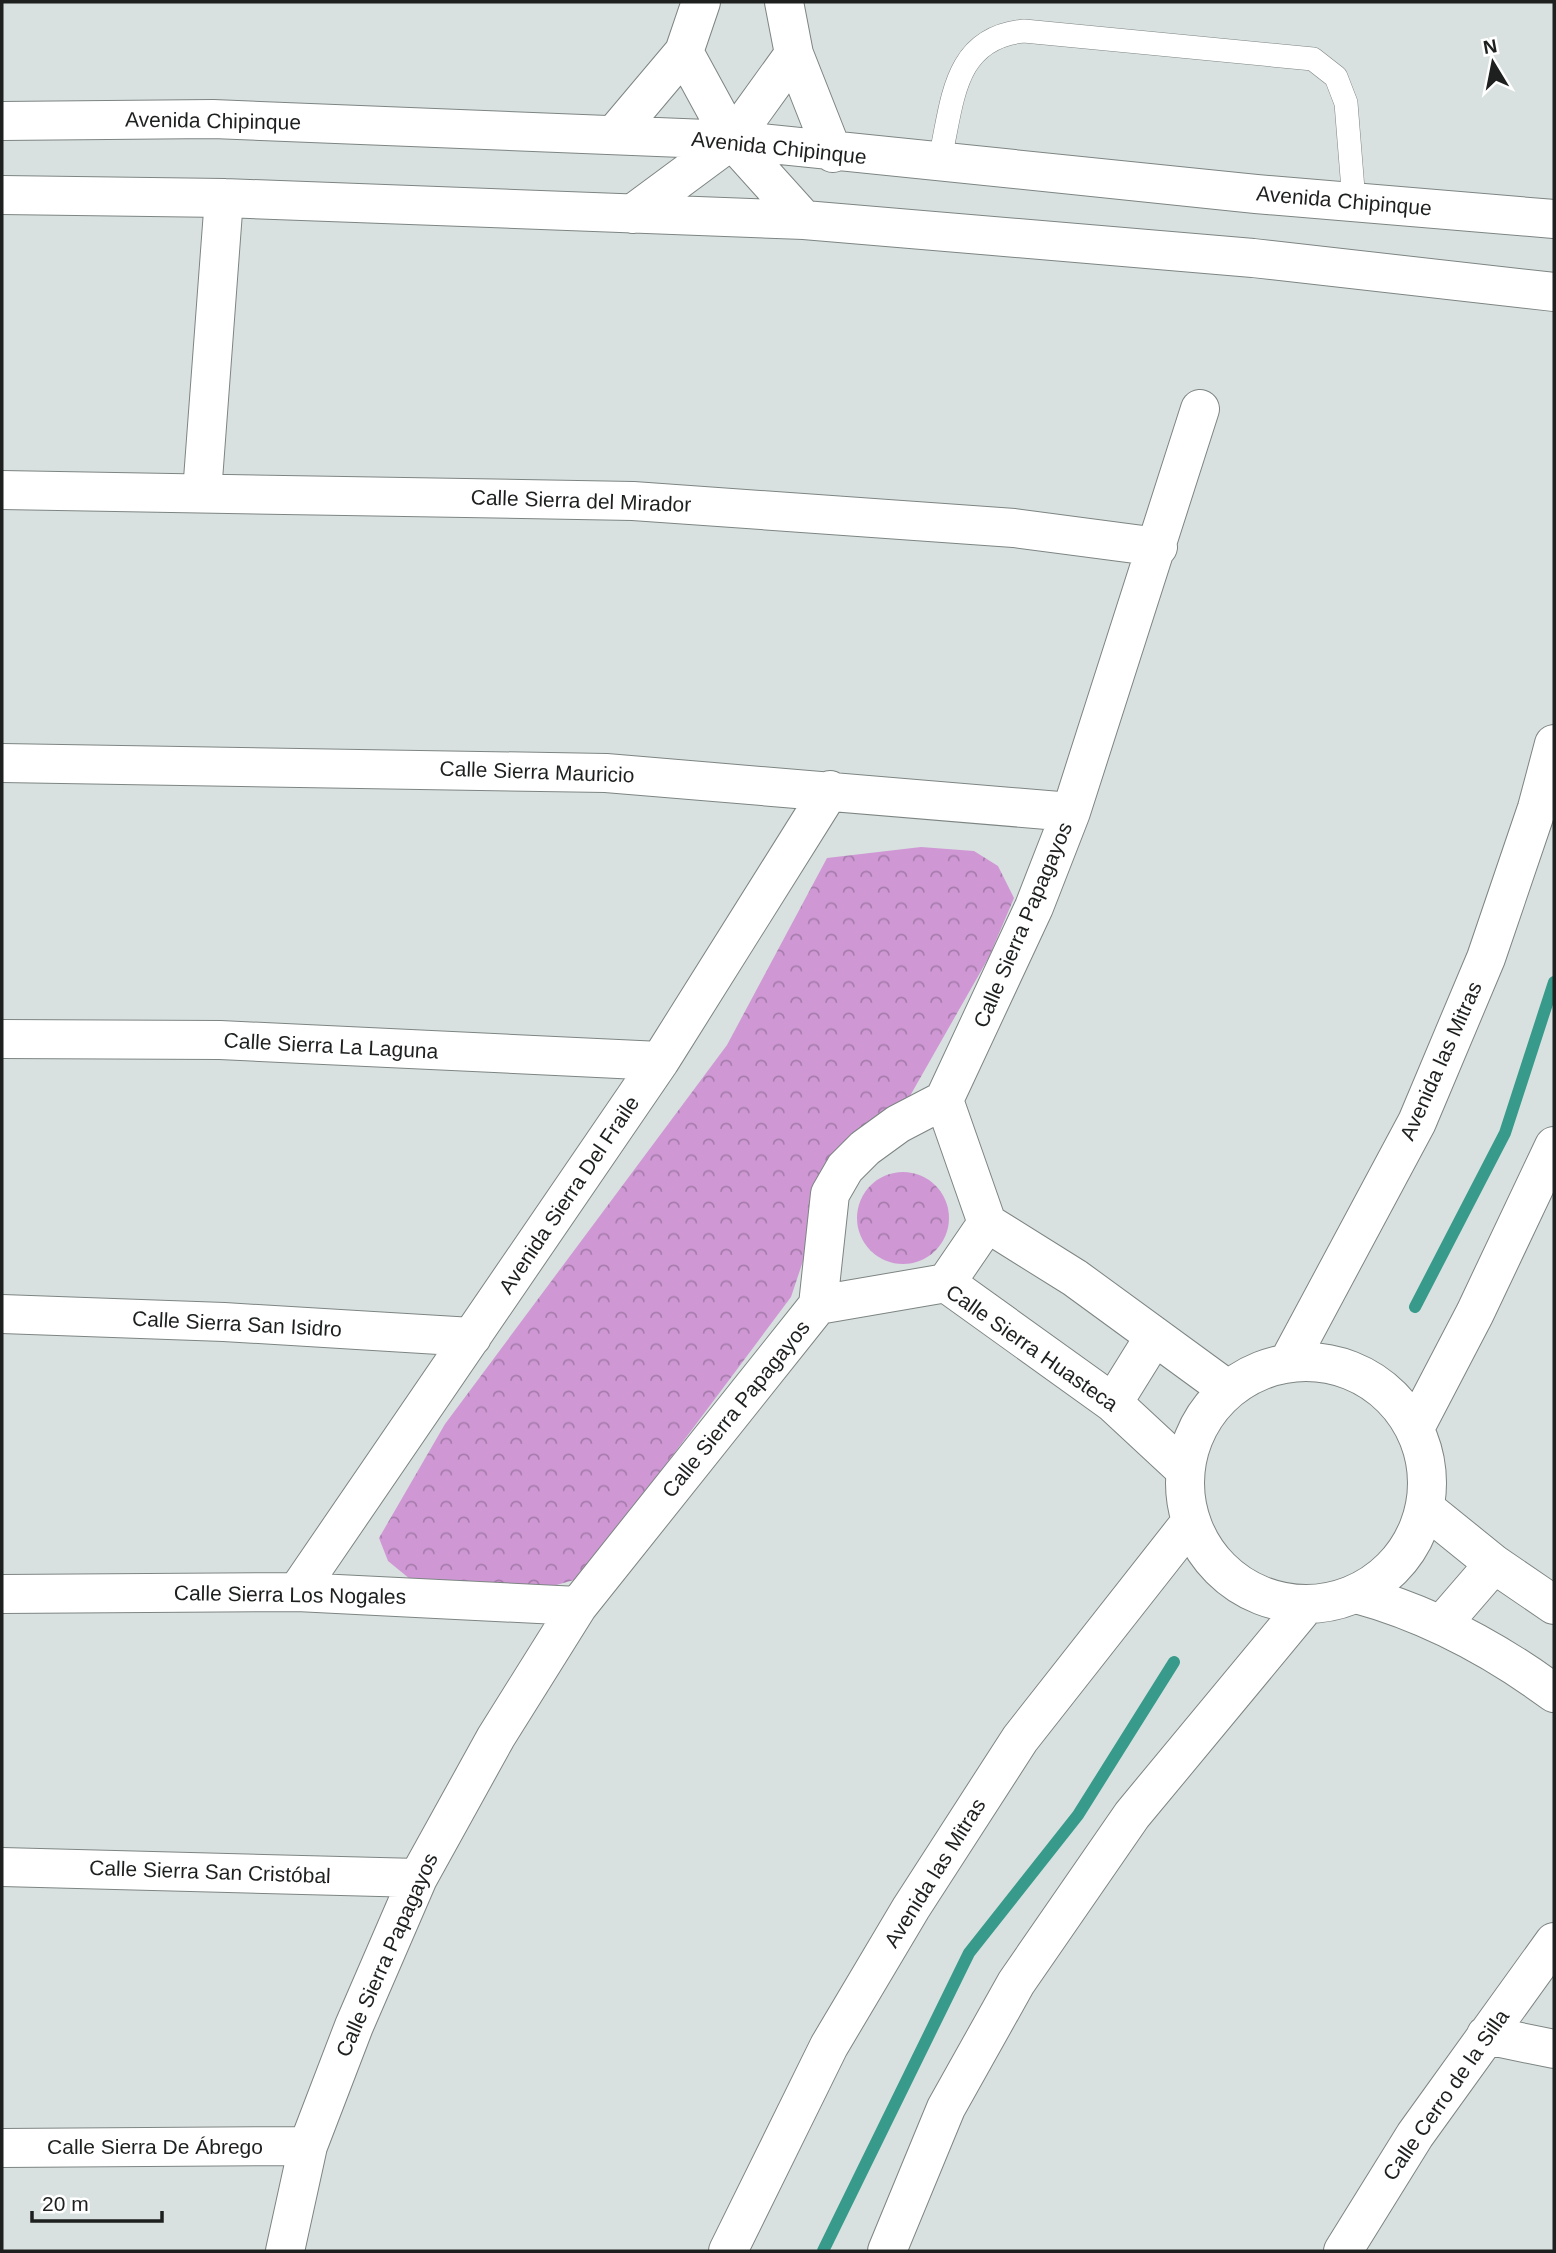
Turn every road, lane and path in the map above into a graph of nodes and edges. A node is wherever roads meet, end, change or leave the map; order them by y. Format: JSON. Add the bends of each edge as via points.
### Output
{"nodes":[{"id":1,"x":701,"y":2,"type":"edge"},
{"id":2,"x":778,"y":3,"type":"edge"},
{"id":3,"x":684,"y":52,"type":"junction"},
{"id":4,"x":794,"y":54,"type":"junction"},
{"id":5,"x":2,"y":121,"type":"edge"},
{"id":6,"x":614,"y":135,"type":"junction"},
{"id":7,"x":732,"y":140,"type":"junction"},
{"id":8,"x":833,"y":153,"type":"junction"},
{"id":9,"x":939,"y":163,"type":"junction"},
{"id":10,"x":2,"y":195,"type":"edge"},
{"id":11,"x":224,"y":198,"type":"junction"},
{"id":12,"x":1354,"y":202,"type":"junction"},
{"id":13,"x":632,"y":214,"type":"junction"},
{"id":14,"x":1554,"y":219,"type":"edge"},
{"id":15,"x":804,"y":220,"type":"junction"},
{"id":16,"x":1554,"y":292,"type":"edge"},
{"id":17,"x":1200,"y":410,"type":"dead end"},
{"id":18,"x":2,"y":490,"type":"edge"},
{"id":19,"x":201,"y":493,"type":"junction"},
{"id":20,"x":1158,"y":547,"type":"junction"},
{"id":21,"x":1554,"y":744,"type":"edge"},
{"id":22,"x":2,"y":763,"type":"edge"},
{"id":23,"x":830,"y":790,"type":"junction"},
{"id":24,"x":1071,"y":812,"type":"junction"},
{"id":25,"x":2,"y":1039,"type":"edge"},
{"id":26,"x":660,"y":1061,"type":"junction"},
{"id":27,"x":944,"y":1100,"type":"junction"},
{"id":28,"x":1554,"y":1146,"type":"edge"},
{"id":29,"x":987,"y":1223,"type":"junction"},
{"id":30,"x":947,"y":1283,"type":"junction"},
{"id":31,"x":818,"y":1305,"type":"junction"},
{"id":32,"x":2,"y":1314,"type":"edge"},
{"id":33,"x":472,"y":1337,"type":"junction"},
{"id":34,"x":1154,"y":1337,"type":"junction"},
{"id":35,"x":1289,"y":1361,"type":"junction"},
{"id":36,"x":1227,"y":1389,"type":"junction"},
{"id":37,"x":1113,"y":1403,"type":"junction"},
{"id":38,"x":1416,"y":1428,"type":"junction"},
{"id":39,"x":1183,"y":1468,"type":"junction"},
{"id":40,"x":1426,"y":1509,"type":"junction"},
{"id":41,"x":1189,"y":1524,"type":"junction"},
{"id":42,"x":1494,"y":1564,"type":"junction"},
{"id":43,"x":297,"y":1592,"type":"junction"},
{"id":44,"x":2,"y":1594,"type":"edge"},
{"id":45,"x":1356,"y":1594,"type":"junction"},
{"id":46,"x":1306,"y":1605,"type":"junction"},
{"id":47,"x":1554,"y":1605,"type":"edge"},
{"id":48,"x":578,"y":1606,"type":"junction"},
{"id":49,"x":1443,"y":1623,"type":"junction"},
{"id":50,"x":1554,"y":1693,"type":"edge"},
{"id":51,"x":2,"y":1867,"type":"edge"},
{"id":52,"x":418,"y":1878,"type":"junction"},
{"id":53,"x":1554,"y":1942,"type":"edge"},
{"id":54,"x":1486,"y":2035,"type":"junction"},
{"id":55,"x":1554,"y":2049,"type":"edge"},
{"id":56,"x":308,"y":2146,"type":"junction"},
{"id":57,"x":2,"y":2148,"type":"edge"},
{"id":58,"x":285,"y":2251,"type":"edge"},
{"id":59,"x":728,"y":2251,"type":"edge"},
{"id":60,"x":887,"y":2251,"type":"edge"},
{"id":61,"x":1343,"y":2251,"type":"edge"}],
"edges":[{"from":1,"to":3,"type":"street"},
{"from":2,"to":4,"type":"street"},
{"from":3,"to":6,"type":"street"},
{"from":3,"to":7,"type":"street"},
{"from":4,"to":7,"type":"street"},
{"from":4,"to":8,"type":"street"},
{"from":5,"to":6,"type":"street","name":"Avenida Chipinque","via":[[212,119]]},
{"from":6,"to":7,"type":"street","name":"Avenida Chipinque"},
{"from":7,"to":8,"type":"street","name":"Avenida Chipinque"},
{"from":7,"to":13,"type":"street"},
{"from":7,"to":15,"type":"street"},
{"from":8,"to":9,"type":"street","name":"Avenida Chipinque"},
{"from":9,"to":12,"type":"street","name":"Avenida Chipinque"},
{"from":9,"to":12,"type":"lane","via":[[966,60],[1003,33],[1038,32],[1313,59],[1336,76],[1346,103]]},
{"from":10,"to":11,"type":"street"},
{"from":11,"to":13,"type":"street"},
{"from":11,"to":19,"type":"street"},
{"from":12,"to":14,"type":"street","name":"Avenida Chipinque"},
{"from":13,"to":15,"type":"street"},
{"from":15,"to":16,"type":"street","via":[[1253,258]]},
{"from":17,"to":20,"type":"street","name":"Calle Sierra Papagayos"},
{"from":18,"to":19,"type":"street","name":"Calle Sierra del Mirador"},
{"from":19,"to":20,"type":"street","name":"Calle Sierra del Mirador","via":[[633,501],[1014,528]]},
{"from":20,"to":24,"type":"street","name":"Calle Sierra Papagayos"},
{"from":21,"to":35,"type":"street","name":"Avenida las Mitras","via":[[1486,958],[1423,1110]]},
{"from":22,"to":23,"type":"street","name":"Calle Sierra Mauricio","via":[[606,773]]},
{"from":23,"to":24,"type":"street","name":"Calle Sierra Mauricio"},
{"from":23,"to":26,"type":"street","name":"Avenida Sierra Del Fraile"},
{"from":24,"to":27,"type":"street","name":"Calle Sierra Papagayos","via":[[1023,932]]},
{"from":25,"to":26,"type":"street","name":"Calle Sierra La Laguna","via":[[220,1040]]},
{"from":26,"to":33,"type":"street","name":"Avenida Sierra Del Fraile"},
{"from":27,"to":29,"type":"street"},
{"from":27,"to":31,"type":"street","name":"Calle Sierra Papagayos","via":[[898,1124],[845,1168],[830,1194]]},
{"from":28,"to":38,"type":"street"},
{"from":29,"to":30,"type":"street"},
{"from":29,"to":34,"type":"street","via":[[1075,1278]]},
{"from":30,"to":31,"type":"street","name":"Calle Sierra Huasteca"},
{"from":30,"to":37,"type":"street","name":"Calle Sierra Huasteca"},
{"from":31,"to":48,"type":"street","name":"Calle Sierra Papagayos"},
{"from":32,"to":33,"type":"street","name":"Calle Sierra San Isidro"},
{"from":33,"to":43,"type":"street","name":"Avenida Sierra Del Fraile"},
{"from":34,"to":36,"type":"street"},
{"from":34,"to":37,"type":"street"},
{"from":35,"to":36,"type":"street"},
{"from":35,"to":38,"type":"street","via":[[1327,1362],[1363,1375],[1394,1397]]},
{"from":36,"to":39,"type":"street","via":[[1197,1424]]},
{"from":37,"to":39,"type":"street","name":"Calle Sierra Huasteca"},
{"from":38,"to":40,"type":"street","via":[[1429,1481]]},
{"from":39,"to":41,"type":"street"},
{"from":40,"to":42,"type":"street"},
{"from":40,"to":45,"type":"street","via":[[1412,1544],[1388,1573]]},
{"from":41,"to":46,"type":"street","via":[[1215,1567],[1256,1595]]},
{"from":41,"to":59,"type":"street","name":"Avenida las Mitras","via":[[1020,1739],[911,1908],[829,2046]]},
{"from":42,"to":47,"type":"street"},
{"from":42,"to":49,"type":"street"},
{"from":43,"to":44,"type":"street","name":"Calle Sierra Los Nogales"},
{"from":43,"to":48,"type":"street","name":"Calle Sierra Los Nogales"},
{"from":45,"to":46,"type":"street"},
{"from":45,"to":49,"type":"street"},
{"from":46,"to":60,"type":"street","via":[[1132,1815],[1016,1983],[946,2109]]},
{"from":48,"to":52,"type":"street","name":"Calle Sierra Papagayos","via":[[496,1737]]},
{"from":49,"to":50,"type":"street"},
{"from":51,"to":52,"type":"street","name":"Calle Sierra San Cristóbal"},
{"from":52,"to":56,"type":"street","name":"Calle Sierra Papagayos"},
{"from":53,"to":54,"type":"street","name":"Calle Cerro de la Silla"},
{"from":54,"to":55,"type":"street"},
{"from":54,"to":61,"type":"street","name":"Calle Cerro de la Silla","via":[[1415,2135]]},
{"from":56,"to":57,"type":"street","name":"Calle Sierra De Ábrego"},
{"from":56,"to":58,"type":"street","name":"Calle Sierra Papagayos"}]}
